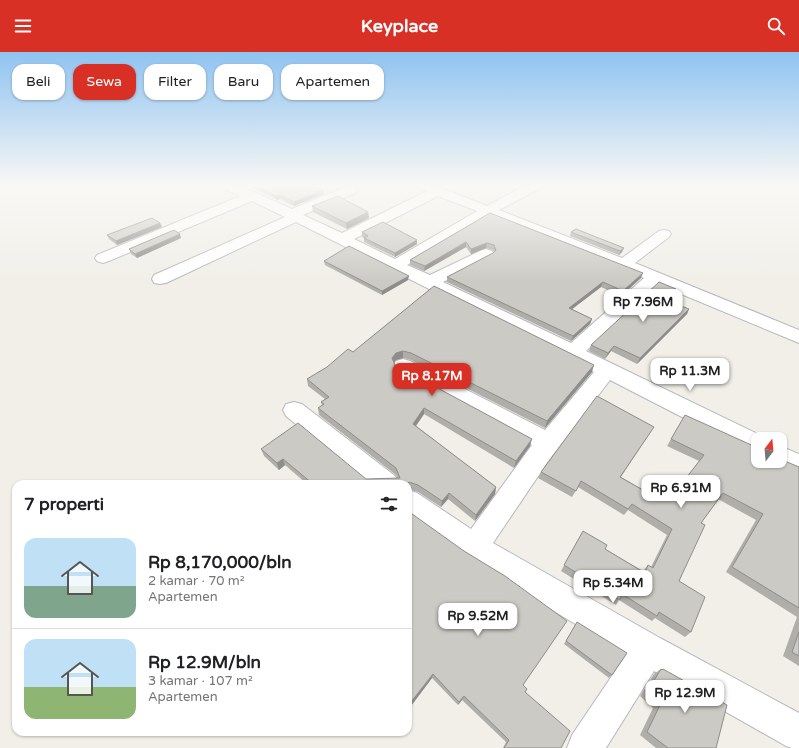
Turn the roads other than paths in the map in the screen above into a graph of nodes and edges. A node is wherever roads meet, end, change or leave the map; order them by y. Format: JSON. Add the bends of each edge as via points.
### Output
{"nodes":[{"id":1,"x":200,"y":217,"type":"edge"},
{"id":2,"x":274,"y":217,"type":"edge"},
{"id":3,"x":302,"y":217,"type":"edge"},
{"id":4,"x":379,"y":217,"type":"edge"},
{"id":5,"x":477,"y":217,"type":"edge"},
{"id":6,"x":505,"y":217,"type":"edge"},
{"id":7,"x":664,"y":234,"type":"dead end"},
{"id":8,"x":342,"y":239,"type":"junction"},
{"id":9,"x":486,"y":254,"type":"dead end"},
{"id":10,"x":103,"y":258,"type":"dead end"},
{"id":11,"x":624,"y":264,"type":"junction"},
{"id":12,"x":395,"y":265,"type":"junction"},
{"id":13,"x":655,"y":277,"type":"junction"},
{"id":14,"x":160,"y":279,"type":"dead end"},
{"id":15,"x":429,"y":282,"type":"junction"},
{"id":16,"x":799,"y":337,"type":"edge"},
{"id":17,"x":574,"y":352,"type":"junction"},
{"id":18,"x":403,"y":366,"type":"dead end"},
{"id":19,"x":607,"y":370,"type":"junction"},
{"id":20,"x":294,"y":410,"type":"dead end"},
{"id":21,"x":751,"y":442,"type":"edge"},
{"id":22,"x":548,"y":444,"type":"junction"},
{"id":23,"x":787,"y":459,"type":"edge"},
{"id":24,"x":799,"y":465,"type":"edge"},
{"id":25,"x":381,"y":480,"type":"edge"},
{"id":26,"x":412,"y":504,"type":"edge"},
{"id":27,"x":474,"y":547,"type":"junction"},
{"id":28,"x":648,"y":650,"type":"junction"},
{"id":29,"x":799,"y":733,"type":"edge"},
{"id":30,"x":585,"y":748,"type":"edge"}],
"edges":[{"from":1,"to":10,"type":"street"},
{"from":2,"to":14,"type":"street"},
{"from":3,"to":8,"type":"street"},
{"from":4,"to":8,"type":"street"},
{"from":5,"to":12,"type":"street"},
{"from":6,"to":11,"type":"street"},
{"from":7,"to":11,"type":"street"},
{"from":8,"to":12,"type":"street"},
{"from":9,"to":15,"type":"street"},
{"from":11,"to":13,"type":"street"},
{"from":12,"to":15,"type":"street"},
{"from":13,"to":16,"type":"street"},
{"from":13,"to":17,"type":"street"},
{"from":15,"to":17,"type":"street"},
{"from":17,"to":19,"type":"street"},
{"from":18,"to":22,"type":"street"},
{"from":19,"to":21,"type":"street"},
{"from":19,"to":22,"type":"street"},
{"from":20,"to":25,"type":"street"},
{"from":22,"to":27,"type":"street"},
{"from":23,"to":24,"type":"street"},
{"from":26,"to":27,"type":"street"},
{"from":27,"to":28,"type":"street"},
{"from":28,"to":29,"type":"street"},
{"from":28,"to":30,"type":"street"}]}
